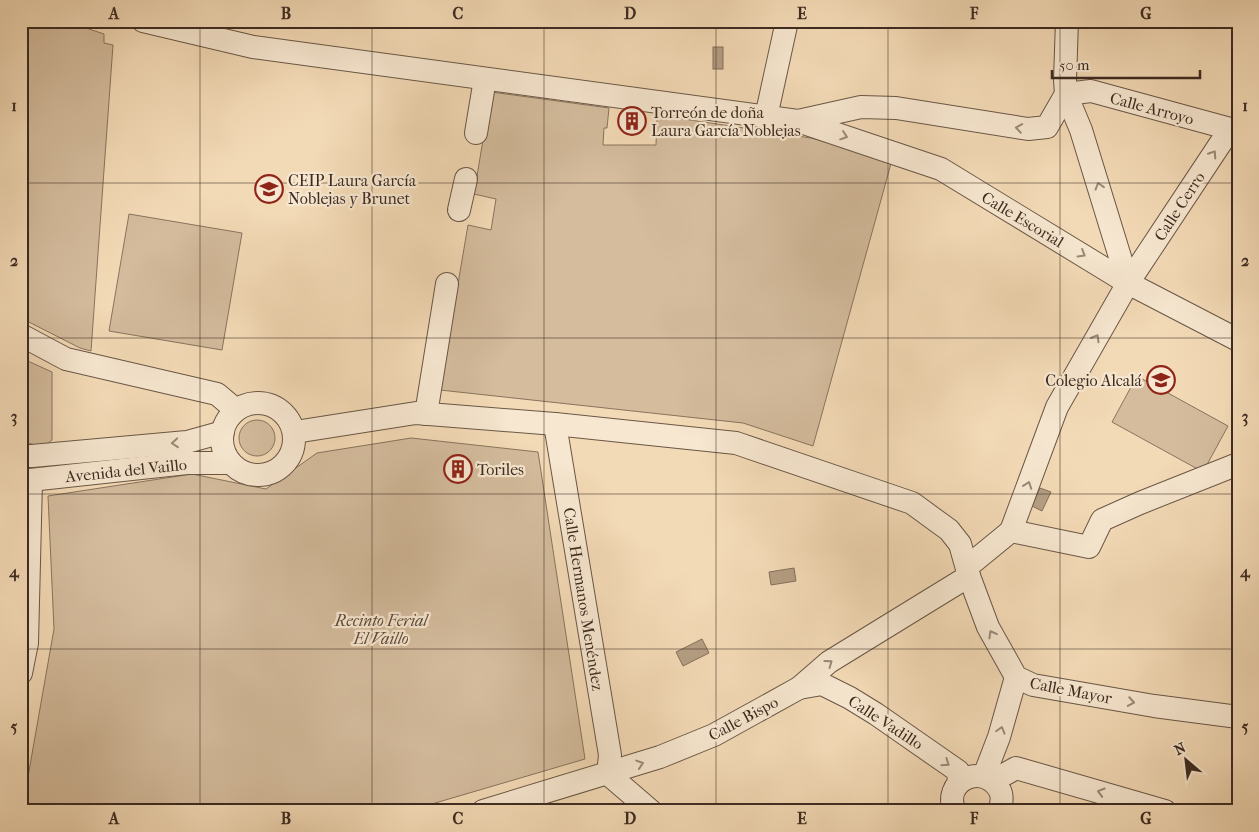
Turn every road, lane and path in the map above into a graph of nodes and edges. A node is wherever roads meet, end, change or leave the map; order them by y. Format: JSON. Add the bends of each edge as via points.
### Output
{"nodes":[{"id":1,"x":143,"y":21,"type":"edge"},
{"id":2,"x":787,"y":21,"type":"edge"},
{"id":3,"x":1067,"y":21,"type":"edge"},
{"id":4,"x":485,"y":79,"type":"junction"},
{"id":5,"x":1066,"y":94,"type":"junction"},
{"id":6,"x":766,"y":117,"type":"junction"},
{"id":7,"x":798,"y":121,"type":"junction"},
{"id":8,"x":1047,"y":127,"type":"junction"},
{"id":9,"x":1234,"y":130,"type":"edge"},
{"id":10,"x":476,"y":133,"type":"dead end"},
{"id":11,"x":1086,"y":143,"type":"junction"},
{"id":12,"x":466,"y":179,"type":"dead end"},
{"id":13,"x":459,"y":210,"type":"dead end"},
{"id":14,"x":1128,"y":283,"type":"junction"},
{"id":15,"x":447,"y":284,"type":"dead end"},
{"id":16,"x":21,"y":335,"type":"edge"},
{"id":17,"x":1238,"y":340,"type":"edge"},
{"id":18,"x":236,"y":410,"type":"junction"},
{"id":19,"x":426,"y":414,"type":"junction"},
{"id":20,"x":554,"y":424,"type":"junction"},
{"id":21,"x":223,"y":432,"type":"junction"},
{"id":22,"x":295,"y":432,"type":"junction"},
{"id":23,"x":21,"y":456,"type":"edge"},
{"id":24,"x":230,"y":463,"type":"junction"},
{"id":25,"x":1238,"y":464,"type":"edge"},
{"id":26,"x":26,"y":480,"type":"edge"},
{"id":27,"x":1011,"y":531,"type":"junction"},
{"id":28,"x":968,"y":572,"type":"junction"},
{"id":29,"x":24,"y":642,"type":"edge"},
{"id":30,"x":21,"y":673,"type":"edge"},
{"id":31,"x":1016,"y":677,"type":"junction"},
{"id":32,"x":799,"y":688,"type":"junction"},
{"id":33,"x":1238,"y":717,"type":"edge"},
{"id":34,"x":608,"y":774,"type":"junction"},
{"id":35,"x":989,"y":778,"type":"junction"},
{"id":36,"x":577,"y":783,"type":"junction"},
{"id":37,"x":958,"y":783,"type":"junction"},
{"id":38,"x":950,"y":809,"type":"edge"},
{"id":39,"x":483,"y":811,"type":"edge"},
{"id":40,"x":523,"y":811,"type":"edge"},
{"id":41,"x":651,"y":811,"type":"edge"},
{"id":42,"x":999,"y":811,"type":"edge"},
{"id":43,"x":1165,"y":811,"type":"edge"}],
"edges":[{"from":1,"to":4,"type":"street","via":[[254,47]]},
{"from":2,"to":6,"type":"street"},
{"from":3,"to":5,"type":"street"},
{"from":4,"to":6,"type":"street"},
{"from":4,"to":10,"type":"street"},
{"from":5,"to":8,"type":"street"},
{"from":5,"to":9,"type":"street","name":"Calle Arroyo","via":[[1091,91]]},
{"from":5,"to":11,"type":"street"},
{"from":6,"to":7,"type":"street"},
{"from":8,"to":7,"type":"street","one_way":true,"via":[[1028,129],[896,108],[861,107]]},
{"from":7,"to":14,"type":"street","name":"Calle Escorial","one_way":true,"via":[[941,169]]},
{"from":8,"to":11,"type":"street"},
{"from":14,"to":9,"type":"street","name":"Calle Cerro","one_way":true},
{"from":14,"to":11,"type":"street","one_way":true},
{"from":12,"to":13,"type":"street"},
{"from":14,"to":17,"type":"street","name":"Calle Escorial"},
{"from":27,"to":14,"type":"street","name":"Calle Cerro","one_way":true,"via":[[1057,407]]},
{"from":15,"to":19,"type":"street"},
{"from":16,"to":18,"type":"street","via":[[66,359],[217,394]]},
{"from":18,"to":21,"type":"street","via":[[225,423]]},
{"from":18,"to":22,"type":"street","via":[[250,403],[278,408],[289,418]]},
{"from":19,"to":20,"type":"street","name":"Calle Mayor"},
{"from":19,"to":22,"type":"street","name":"Calle Mayor"},
{"from":20,"to":28,"type":"street","name":"Calle Mayor","via":[[736,443],[912,503],[949,530],[960,544]]},
{"from":20,"to":34,"type":"street","name":"Calle Hermanos Menéndez","via":[[610,755]]},
{"from":21,"to":23,"type":"street","name":"Avenida del Vaillo","one_way":true,"via":[[186,442]]},
{"from":21,"to":24,"type":"street","via":[[224,453]]},
{"from":22,"to":24,"type":"street","via":[[290,458],[268,474],[254,476]]},
{"from":24,"to":26,"type":"street","name":"Avenida del Vaillo","via":[[187,463]]},
{"from":25,"to":27,"type":"street","via":[[1102,520],[1089,547]]},
{"from":26,"to":29,"type":"street"},
{"from":27,"to":28,"type":"street","name":"Calle Bispo"},
{"from":31,"to":28,"type":"street","name":"Calle Mayor","one_way":true,"via":[[988,627]]},
{"from":32,"to":28,"type":"street","name":"Calle Bispo","one_way":true,"via":[[829,662]]},
{"from":29,"to":30,"type":"street"},
{"from":31,"to":33,"type":"street","name":"Calle Mayor","one_way":true,"via":[[1033,685]]},
{"from":35,"to":31,"type":"street","one_way":true},
{"from":34,"to":32,"type":"street","name":"Calle Bispo","one_way":true,"via":[[714,735]]},
{"from":32,"to":37,"type":"street","name":"Calle Vadillo","one_way":true,"via":[[822,684],[856,702],[958,771]]},
{"from":34,"to":36,"type":"street","name":"Calle Bispo"},
{"from":34,"to":41,"type":"street"},
{"from":35,"to":37,"type":"street","via":[[973,775]]},
{"from":35,"to":42,"type":"street","via":[[1001,791]]},
{"from":43,"to":35,"type":"street","one_way":true,"via":[[1016,768]]},
{"from":36,"to":39,"type":"street","name":"Calle Bispo"},
{"from":36,"to":40,"type":"street"},
{"from":37,"to":38,"type":"street","via":[[952,793]]}]}
